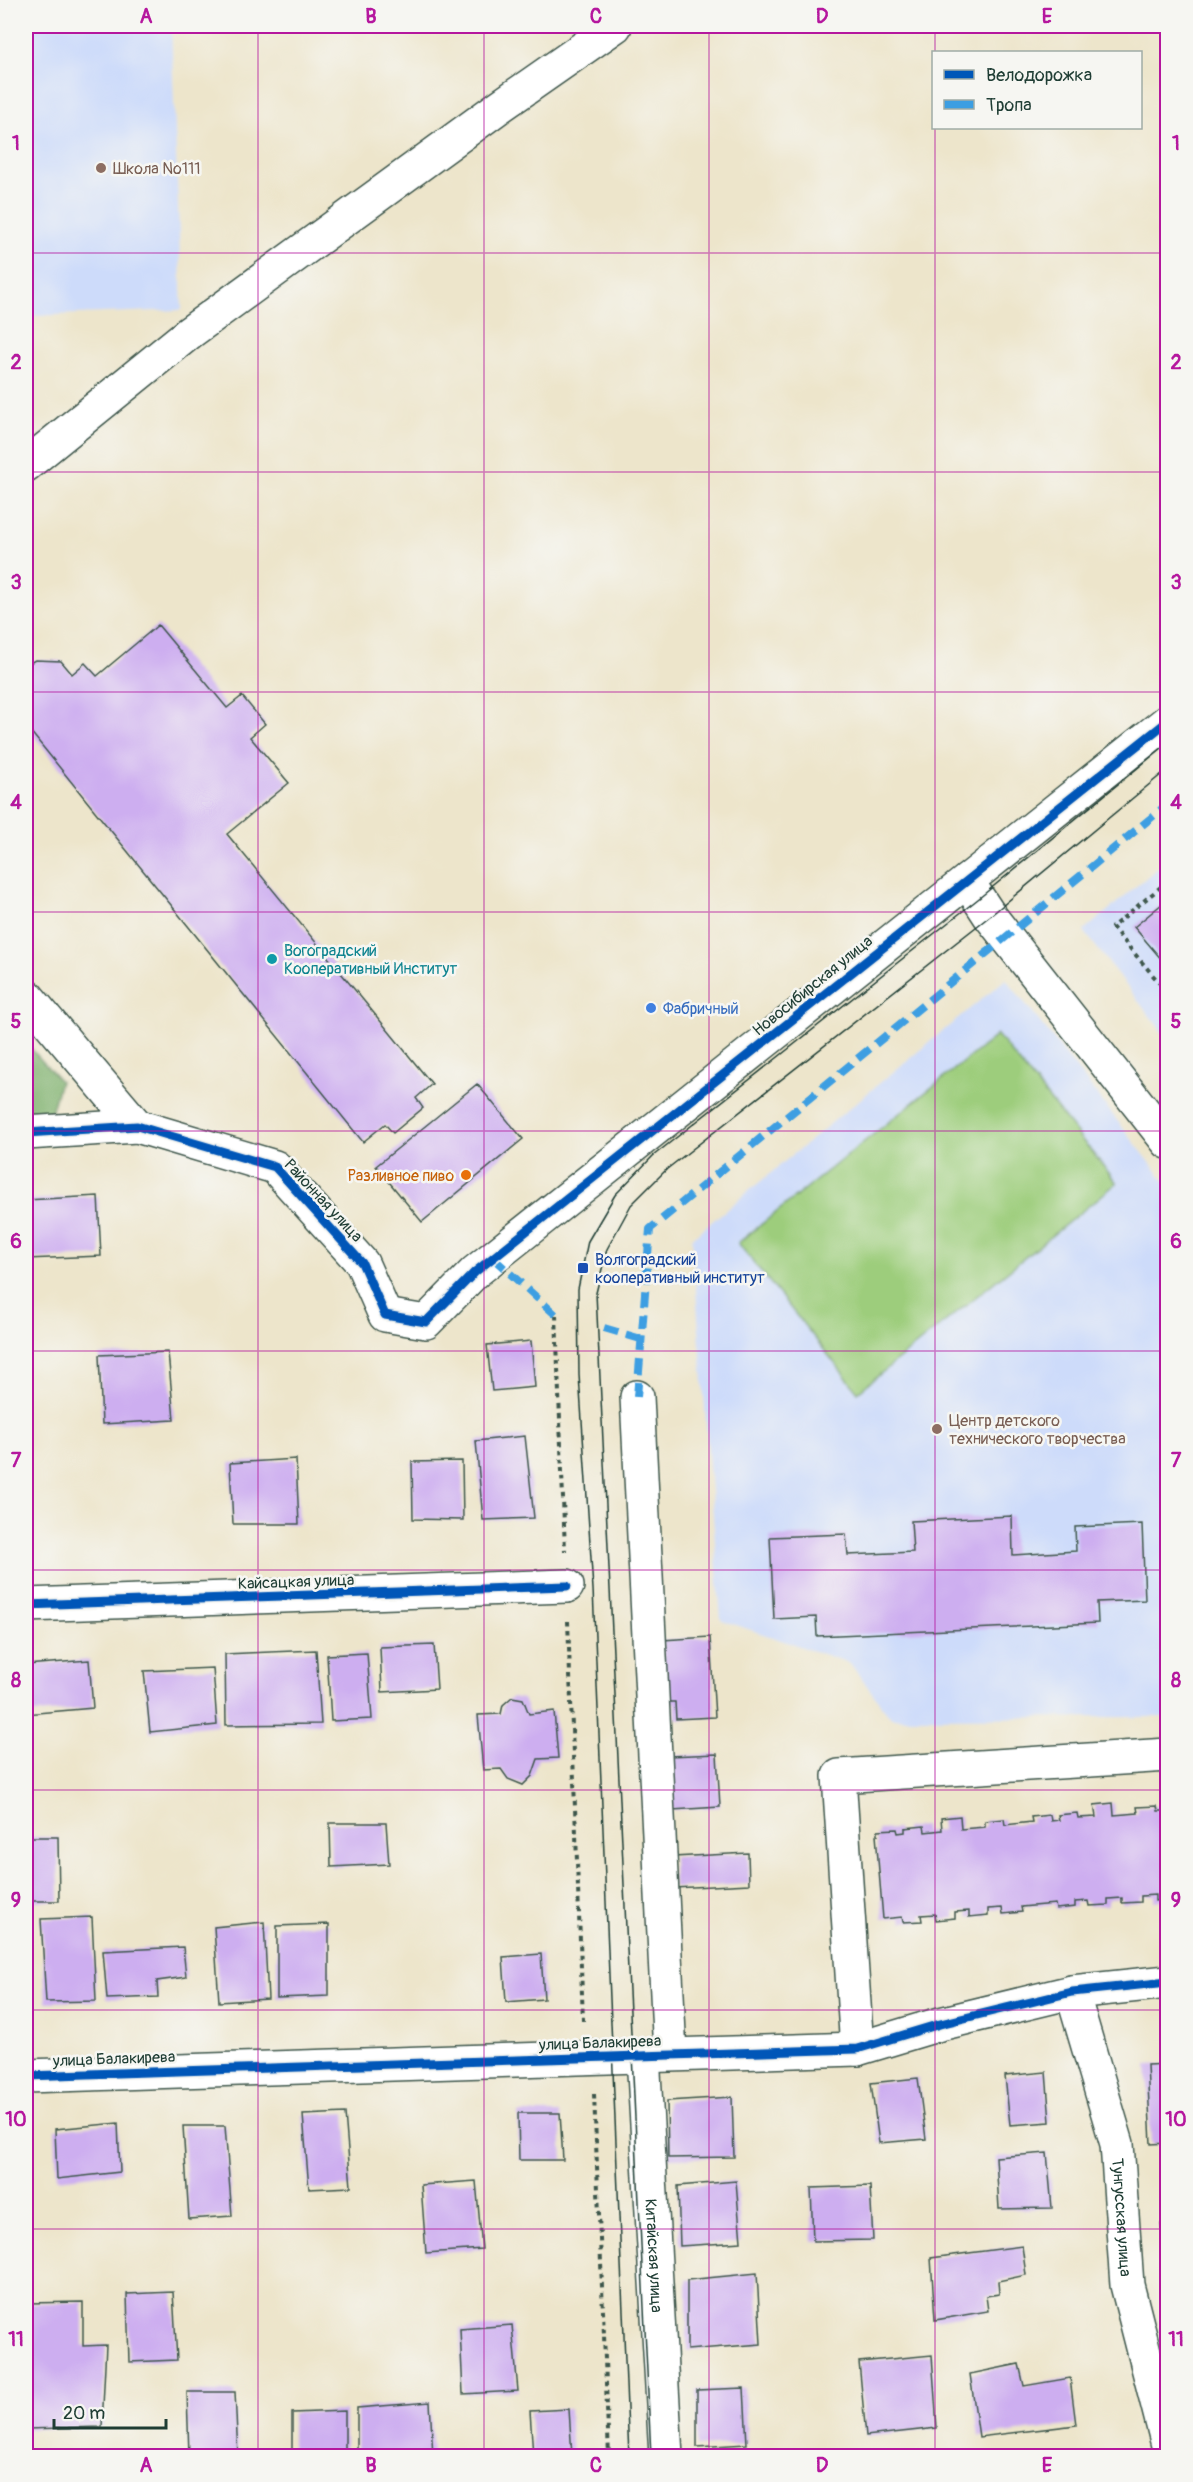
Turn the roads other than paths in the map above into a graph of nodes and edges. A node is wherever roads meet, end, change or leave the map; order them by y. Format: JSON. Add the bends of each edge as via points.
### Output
{"nodes":[{"id":1,"x":615,"y":26,"type":"edge"},
{"id":2,"x":26,"y":465,"type":"edge"},
{"id":3,"x":1167,"y":721,"type":"edge"},
{"id":4,"x":967,"y":880,"type":"junction"},
{"id":5,"x":26,"y":994,"type":"edge"},
{"id":6,"x":137,"y":1126,"type":"junction"},
{"id":7,"x":26,"y":1133,"type":"edge"},
{"id":8,"x":1167,"y":1142,"type":"edge"},
{"id":9,"x":475,"y":1272,"type":"joint"},
{"id":10,"x":637,"y":1396,"type":"dead end"},
{"id":11,"x":567,"y":1586,"type":"road end"},
{"id":12,"x":26,"y":1605,"type":"edge"},
{"id":13,"x":1167,"y":1755,"type":"edge"},
{"id":14,"x":1167,"y":1982,"type":"edge"},
{"id":15,"x":1072,"y":1992,"type":"junction"},
{"id":16,"x":858,"y":2049,"type":"junction"},
{"id":17,"x":656,"y":2055,"type":"junction"},
{"id":18,"x":26,"y":2076,"type":"edge"},
{"id":19,"x":1167,"y":2445,"type":"edge"},
{"id":20,"x":666,"y":2457,"type":"edge"}],
"edges":[{"from":1,"to":2,"type":"street","via":[[189,333]]},
{"from":3,"to":4,"type":"street","name":"Новосибирская улица"},
{"from":4,"to":8,"type":"street","via":[[990,916]]},
{"from":4,"to":9,"type":"street","name":"Новосибирская улица"},
{"from":5,"to":6,"type":"street"},
{"from":6,"to":7,"type":"street","name":"Районная улица"},
{"from":6,"to":9,"type":"street","name":"Районная улица","via":[[274,1167],[362,1263],[385,1315],[426,1322]]},
{"from":10,"to":17,"type":"street","name":"Китайская улица"},
{"from":11,"to":12,"type":"street","name":"Кайсацкая улица"},
{"from":13,"to":16,"type":"street","via":[[839,1776]]},
{"from":14,"to":15,"type":"street","name":"улица Балакирева"},
{"from":15,"to":16,"type":"street","name":"улица Балакирева","via":[[940,2024]]},
{"from":15,"to":19,"type":"street","name":"Тунгусская улица","via":[[1117,2144],[1127,2285]]},
{"from":16,"to":17,"type":"street","name":"улица Балакирева"},
{"from":17,"to":18,"type":"street","name":"улица Балакирева"},
{"from":17,"to":20,"type":"street","name":"Китайская улица"}]}
